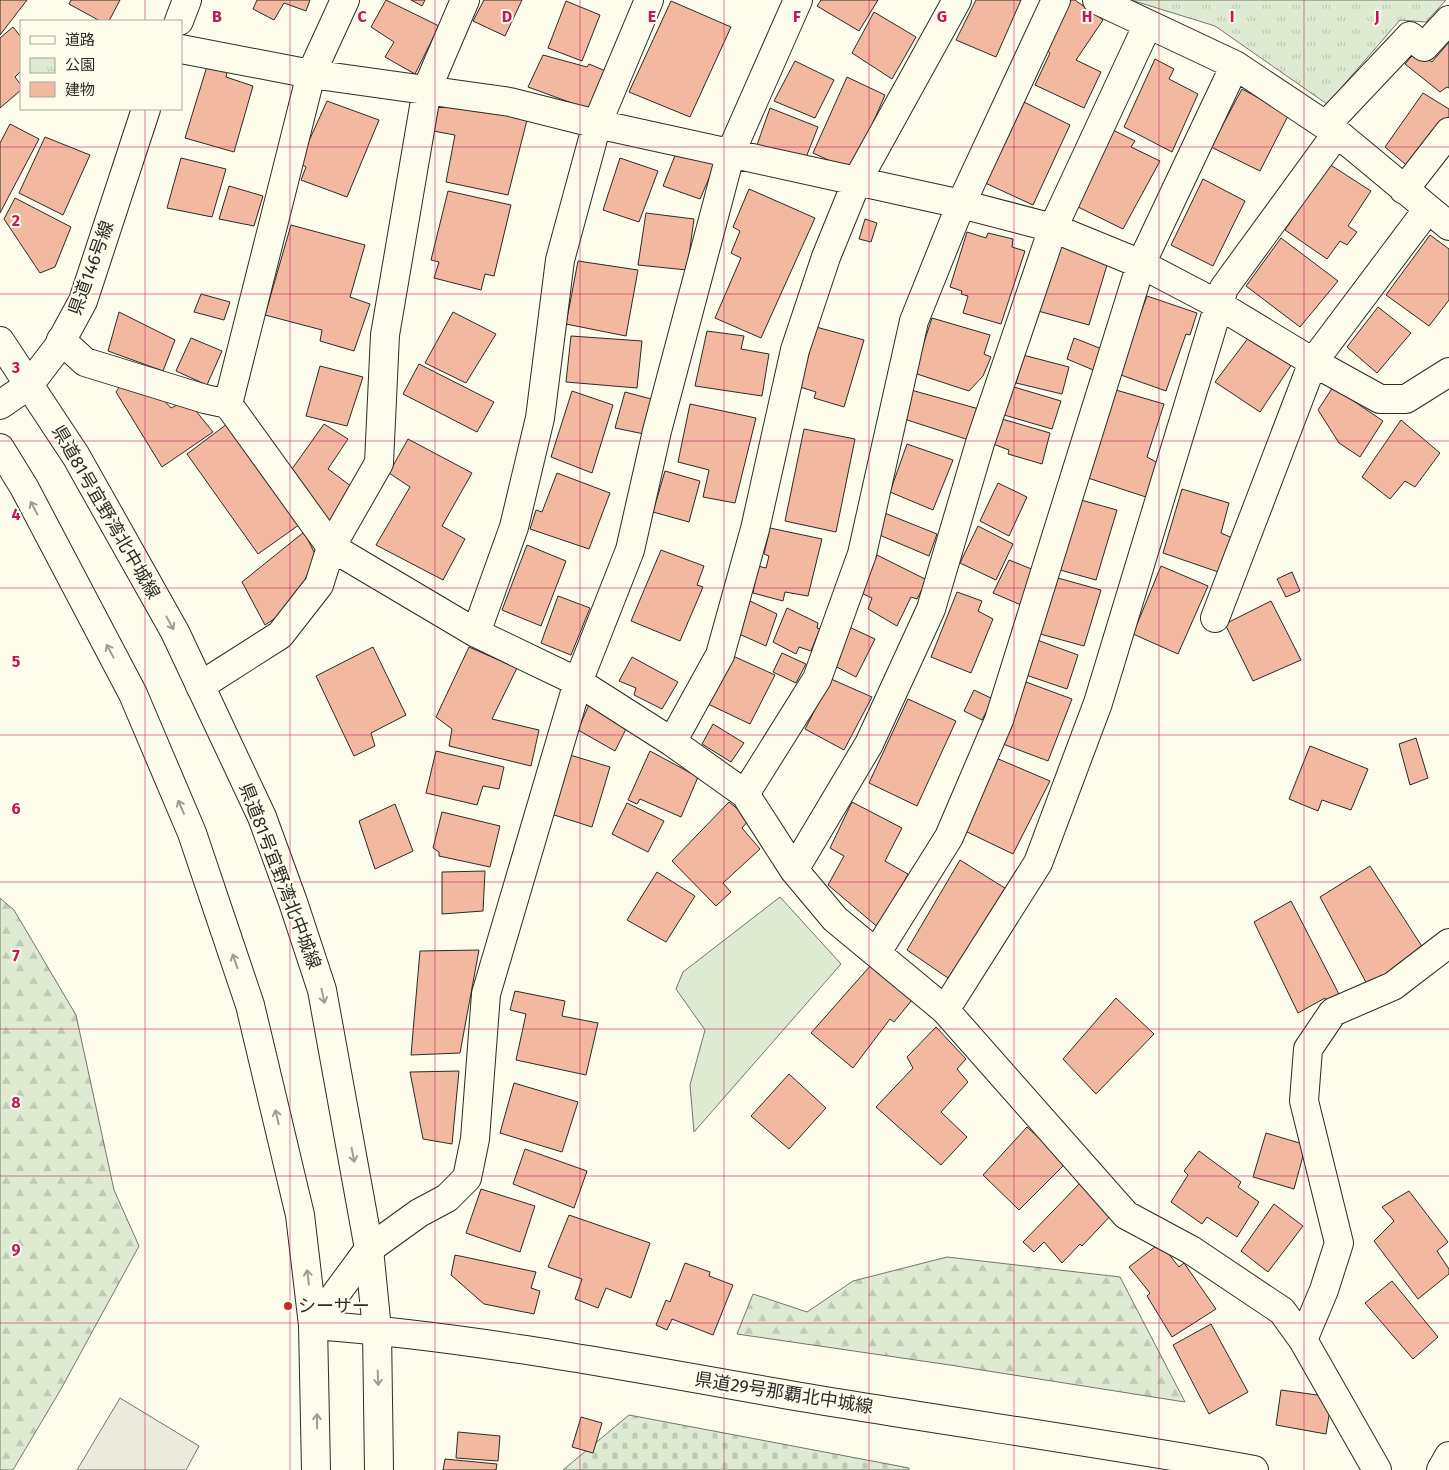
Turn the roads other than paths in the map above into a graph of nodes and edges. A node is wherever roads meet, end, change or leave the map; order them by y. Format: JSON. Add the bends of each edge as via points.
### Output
{"nodes":[{"id":1,"x":187,"y":0,"type":"edge"},
{"id":2,"x":345,"y":0,"type":"edge"},
{"id":3,"x":465,"y":0,"type":"edge"},
{"id":4,"x":649,"y":0,"type":"edge"},
{"id":5,"x":798,"y":0,"type":"edge"},
{"id":6,"x":957,"y":0,"type":"edge"},
{"id":7,"x":1056,"y":0,"type":"edge"},
{"id":8,"x":1097,"y":0,"type":"edge"},
{"id":9,"x":178,"y":20,"type":"edge"},
{"id":10,"x":1449,"y":20,"type":"edge"},
{"id":11,"x":1148,"y":24,"type":"junction"},
{"id":12,"x":182,"y":49,"type":"edge"},
{"id":13,"x":1235,"y":65,"type":"junction"},
{"id":14,"x":312,"y":74,"type":"junction"},
{"id":15,"x":428,"y":89,"type":"junction"},
{"id":16,"x":146,"y":110,"type":"edge"},
{"id":17,"x":597,"y":124,"type":"junction"},
{"id":18,"x":1332,"y":129,"type":"junction"},
{"id":19,"x":1449,"y":132,"type":"edge"},
{"id":20,"x":731,"y":152,"type":"junction"},
{"id":21,"x":857,"y":181,"type":"junction"},
{"id":22,"x":1404,"y":190,"type":"junction"},
{"id":23,"x":961,"y":204,"type":"junction"},
{"id":24,"x":1428,"y":209,"type":"junction"},
{"id":25,"x":1449,"y":226,"type":"edge"},
{"id":26,"x":1053,"y":228,"type":"junction"},
{"id":27,"x":1141,"y":264,"type":"junction"},
{"id":28,"x":1218,"y":305,"type":"junction"},
{"id":29,"x":61,"y":340,"type":"junction"},
{"id":30,"x":0,"y":341,"type":"edge"},
{"id":31,"x":1313,"y":362,"type":"junction"},
{"id":32,"x":1449,"y":372,"type":"edge"},
{"id":33,"x":29,"y":385,"type":"junction"},
{"id":34,"x":228,"y":404,"type":"junction"},
{"id":35,"x":0,"y":405,"type":"edge"},
{"id":36,"x":0,"y":448,"type":"edge"},
{"id":37,"x":331,"y":547,"type":"junction"},
{"id":38,"x":1215,"y":618,"type":"dead end"},
{"id":39,"x":476,"y":633,"type":"junction"},
{"id":40,"x":578,"y":682,"type":"junction"},
{"id":41,"x":200,"y":686,"type":"junction"},
{"id":42,"x":672,"y":742,"type":"junction"},
{"id":43,"x":745,"y":794,"type":"junction"},
{"id":44,"x":794,"y":870,"type":"junction"},
{"id":45,"x":1449,"y":943,"type":"edge"},
{"id":46,"x":877,"y":952,"type":"junction"},
{"id":47,"x":945,"y":1010,"type":"junction"},
{"id":48,"x":369,"y":1249,"type":"junction"},
{"id":49,"x":313,"y":1325,"type":"junction"},
{"id":50,"x":377,"y":1330,"type":"junction"},
{"id":51,"x":1303,"y":1340,"type":"junction"},
{"id":52,"x":1449,"y":1456,"type":"edge"},
{"id":53,"x":316,"y":1470,"type":"edge"},
{"id":54,"x":379,"y":1470,"type":"edge"},
{"id":55,"x":1254,"y":1470,"type":"edge"},
{"id":56,"x":1377,"y":1470,"type":"edge"},
{"id":57,"x":1441,"y":1470,"type":"edge"}],
"edges":[{"from":1,"to":9,"type":"street"},
{"from":2,"to":14,"type":"street"},
{"from":3,"to":15,"type":"street"},
{"from":4,"to":17,"type":"street"},
{"from":5,"to":20,"type":"street"},
{"from":6,"to":21,"type":"street"},
{"from":7,"to":23,"type":"street"},
{"from":8,"to":11,"type":"street"},
{"from":10,"to":18,"type":"street","via":[[1424,48],[1410,36]]},
{"from":11,"to":13,"type":"street"},
{"from":11,"to":26,"type":"street"},
{"from":12,"to":14,"type":"street"},
{"from":13,"to":18,"type":"street"},
{"from":13,"to":27,"type":"street"},
{"from":14,"to":15,"type":"street"},
{"from":14,"to":34,"type":"street"},
{"from":15,"to":17,"type":"street","via":[[510,102]]},
{"from":15,"to":37,"type":"street","via":[[385,335],[379,462]]},
{"from":16,"to":29,"type":"street","name":"県道146号線","via":[[83,301]]},
{"from":17,"to":20,"type":"street"},
{"from":17,"to":39,"type":"street","via":[[560,260],[540,418],[514,527]]},
{"from":18,"to":22,"type":"street"},
{"from":18,"to":28,"type":"street","via":[[1224,288]]},
{"from":19,"to":22,"type":"street"},
{"from":20,"to":21,"type":"street"},
{"from":20,"to":40,"type":"street","via":[[657,431],[630,550]]},
{"from":21,"to":23,"type":"street"},
{"from":21,"to":42,"type":"street","via":[[826,257],[794,350],[755,529],[720,655]]},
{"from":22,"to":24,"type":"street"},
{"from":23,"to":26,"type":"street"},
{"from":23,"to":43,"type":"street","via":[[914,321],[862,554],[818,679]]},
{"from":24,"to":25,"type":"street"},
{"from":24,"to":31,"type":"street"},
{"from":26,"to":27,"type":"street"},
{"from":26,"to":44,"type":"street","via":[[980,443],[931,609],[869,744]]},
{"from":27,"to":28,"type":"street"},
{"from":27,"to":46,"type":"street","via":[[999,720],[949,837]]},
{"from":28,"to":31,"type":"street"},
{"from":28,"to":47,"type":"street","via":[[1098,703],[1038,864]]},
{"from":29,"to":33,"type":"street","name":"県道146号線"},
{"from":29,"to":34,"type":"street","via":[[84,362]]},
{"from":30,"to":33,"type":"street","name":"県道81号宜野湾北中城線"},
{"from":31,"to":32,"type":"street","via":[[1380,399],[1406,399]]},
{"from":31,"to":38,"type":"street"},
{"from":33,"to":35,"type":"street","name":"県道146号線"},
{"from":33,"to":41,"type":"street","name":"県道81号宜野湾北中城線","one_way":true,"via":[[76,456],[175,632]]},
{"from":34,"to":37,"type":"street"},
{"from":49,"to":36,"type":"street","one_way":true,"via":[[300,1214],[250,1005],[192,833],[133,694],[24,487]]},
{"from":37,"to":39,"type":"street"},
{"from":37,"to":41,"type":"street","via":[[319,584],[280,635]]},
{"from":39,"to":40,"type":"street"},
{"from":40,"to":42,"type":"street"},
{"from":40,"to":48,"type":"street","via":[[486,994],[474,1139],[467,1178],[447,1198],[419,1213]]},
{"from":41,"to":48,"type":"street","name":"県道81号宜野湾北中城線","one_way":true,"via":[[262,818],[322,990]]},
{"from":42,"to":43,"type":"street"},
{"from":43,"to":44,"type":"street"},
{"from":44,"to":46,"type":"street","via":[[836,919]]},
{"from":45,"to":51,"type":"street","via":[[1393,986],[1333,1012],[1308,1049],[1304,1101],[1339,1243]]},
{"from":46,"to":47,"type":"street"},
{"from":47,"to":51,"type":"street","via":[[1126,1215],[1191,1250],[1282,1311]]},
{"from":48,"to":49,"type":"street"},
{"from":48,"to":50,"type":"street","name":"県道81号宜野湾北中城線"},
{"from":49,"to":50,"type":"street","name":"県道29号那覇北中城線"},
{"from":53,"to":49,"type":"street","one_way":true},
{"from":50,"to":54,"type":"street","name":"県道81号宜野湾北中城線","one_way":true},
{"from":50,"to":55,"type":"street","name":"県道29号那覇北中城線","via":[[482,1343]]},
{"from":51,"to":56,"type":"street"},
{"from":52,"to":57,"type":"street"}]}
